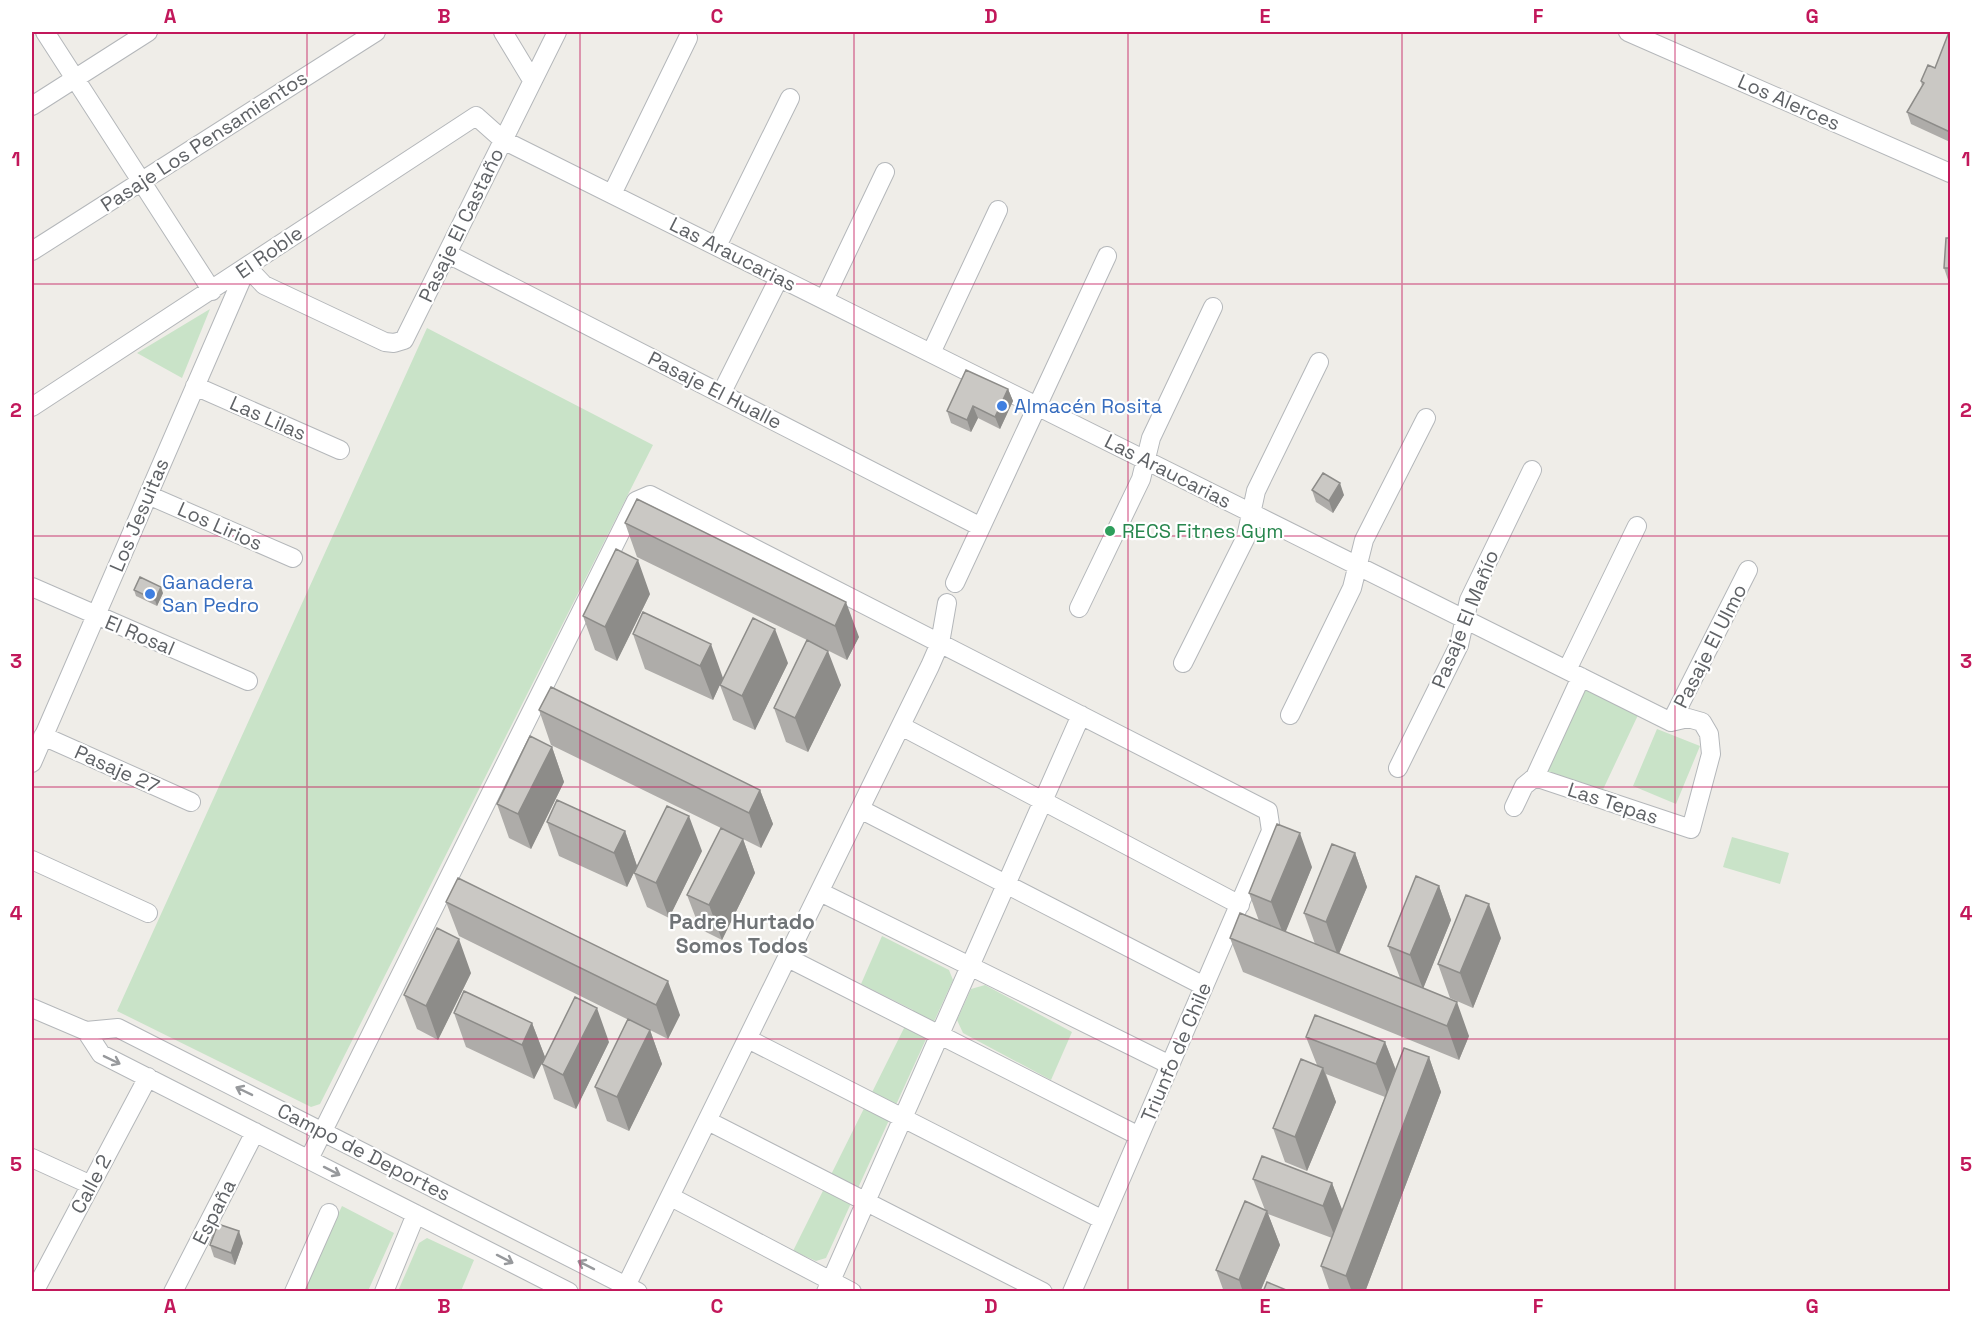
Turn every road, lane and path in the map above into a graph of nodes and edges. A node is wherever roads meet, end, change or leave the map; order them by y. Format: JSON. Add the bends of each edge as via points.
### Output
{"nodes":[{"id":1,"x":45,"y":32,"type":"edge"},
{"id":2,"x":148,"y":32,"type":"edge"},
{"id":3,"x":376,"y":32,"type":"edge"},
{"id":4,"x":503,"y":32,"type":"edge"},
{"id":5,"x":557,"y":32,"type":"edge"},
{"id":6,"x":1628,"y":32,"type":"edge"},
{"id":7,"x":688,"y":38,"type":"dead end"},
{"id":8,"x":76,"y":78,"type":"junction"},
{"id":9,"x":532,"y":80,"type":"junction"},
{"id":10,"x":790,"y":98,"type":"dead end"},
{"id":11,"x":32,"y":106,"type":"edge"},
{"id":12,"x":502,"y":140,"type":"junction"},
{"id":13,"x":885,"y":172,"type":"dead end"},
{"id":14,"x":1950,"y":173,"type":"edge"},
{"id":15,"x":142,"y":181,"type":"junction"},
{"id":16,"x":612,"y":194,"type":"junction"},
{"id":17,"x":998,"y":210,"type":"dead end"},
{"id":18,"x":717,"y":246,"type":"junction"},
{"id":19,"x":32,"y":251,"type":"edge"},
{"id":20,"x":448,"y":254,"type":"junction"},
{"id":21,"x":1107,"y":256,"type":"dead end"},
{"id":22,"x":246,"y":267,"type":"junction"},
{"id":23,"x":779,"y":278,"type":"junction"},
{"id":24,"x":212,"y":291,"type":"junction"},
{"id":25,"x":824,"y":300,"type":"junction"},
{"id":26,"x":1213,"y":307,"type":"dead end"},
{"id":27,"x":931,"y":353,"type":"junction"},
{"id":28,"x":1319,"y":362,"type":"dead end"},
{"id":29,"x":195,"y":386,"type":"junction"},
{"id":30,"x":721,"y":394,"type":"junction"},
{"id":31,"x":32,"y":407,"type":"edge"},
{"id":32,"x":1039,"y":407,"type":"junction"},
{"id":33,"x":1426,"y":418,"type":"dead end"},
{"id":34,"x":340,"y":450,"type":"dead end"},
{"id":35,"x":1146,"y":460,"type":"junction"},
{"id":36,"x":1532,"y":470,"type":"dead end"},
{"id":37,"x":148,"y":495,"type":"junction"},
{"id":38,"x":1251,"y":513,"type":"junction"},
{"id":39,"x":1637,"y":526,"type":"dead end"},
{"id":40,"x":981,"y":527,"type":"junction"},
{"id":41,"x":292,"y":558,"type":"dead end"},
{"id":42,"x":1357,"y":566,"type":"junction"},
{"id":43,"x":1748,"y":570,"type":"dead end"},
{"id":44,"x":956,"y":583,"type":"dead end"},
{"id":45,"x":32,"y":587,"type":"edge"},
{"id":46,"x":947,"y":603,"type":"dead end"},
{"id":47,"x":1079,"y":608,"type":"dead end"},
{"id":48,"x":95,"y":616,"type":"junction"},
{"id":49,"x":1465,"y":619,"type":"junction"},
{"id":50,"x":940,"y":643,"type":"junction"},
{"id":51,"x":1183,"y":663,"type":"dead end"},
{"id":52,"x":1574,"y":674,"type":"junction"},
{"id":53,"x":249,"y":681,"type":"dead end"},
{"id":54,"x":1081,"y":715,"type":"junction"},
{"id":55,"x":1290,"y":715,"type":"dead end"},
{"id":56,"x":1671,"y":722,"type":"junction"},
{"id":57,"x":901,"y":726,"type":"junction"},
{"id":58,"x":43,"y":736,"type":"junction"},
{"id":59,"x":32,"y":763,"type":"edge"},
{"id":60,"x":1398,"y":768,"type":"dead end"},
{"id":61,"x":1535,"y":777,"type":"junction"},
{"id":62,"x":1043,"y":801,"type":"junction"},
{"id":63,"x":192,"y":802,"type":"dead end"},
{"id":64,"x":1514,"y":807,"type":"dead end"},
{"id":65,"x":860,"y":809,"type":"junction"},
{"id":66,"x":32,"y":860,"type":"edge"},
{"id":67,"x":1006,"y":884,"type":"junction"},
{"id":68,"x":820,"y":892,"type":"junction"},
{"id":69,"x":1240,"y":905,"type":"junction"},
{"id":70,"x":148,"y":913,"type":"dead end"},
{"id":71,"x":788,"y":958,"type":"junction"},
{"id":72,"x":970,"y":966,"type":"junction"},
{"id":73,"x":1204,"y":986,"type":"junction"},
{"id":74,"x":32,"y":1008,"type":"edge"},
{"id":75,"x":86,"y":1031,"type":"junction"},
{"id":76,"x":939,"y":1035,"type":"junction"},
{"id":77,"x":748,"y":1040,"type":"junction"},
{"id":78,"x":1170,"y":1065,"type":"junction"},
{"id":79,"x":148,"y":1077,"type":"junction"},
{"id":80,"x":903,"y":1118,"type":"junction"},
{"id":81,"x":708,"y":1121,"type":"junction"},
{"id":82,"x":323,"y":1130,"type":"junction"},
{"id":83,"x":255,"y":1132,"type":"junction"},
{"id":84,"x":1139,"y":1136,"type":"junction"},
{"id":85,"x":32,"y":1158,"type":"edge"},
{"id":86,"x":309,"y":1159,"type":"junction"},
{"id":87,"x":91,"y":1185,"type":"junction"},
{"id":88,"x":671,"y":1197,"type":"junction"},
{"id":89,"x":866,"y":1202,"type":"junction"},
{"id":90,"x":329,"y":1213,"type":"dead end"},
{"id":91,"x":416,"y":1214,"type":"junction"},
{"id":92,"x":1103,"y":1220,"type":"junction"},
{"id":93,"x":534,"y":1284,"type":"edge"},
{"id":94,"x":829,"y":1286,"type":"edge"},
{"id":95,"x":632,"y":1288,"type":"edge"},
{"id":96,"x":34,"y":1292,"type":"edge"},
{"id":97,"x":173,"y":1292,"type":"edge"},
{"id":98,"x":294,"y":1292,"type":"edge"},
{"id":99,"x":384,"y":1292,"type":"edge"},
{"id":100,"x":569,"y":1292,"type":"edge"},
{"id":101,"x":852,"y":1292,"type":"edge"},
{"id":102,"x":1042,"y":1292,"type":"edge"},
{"id":103,"x":1072,"y":1292,"type":"edge"}],
"edges":[{"from":1,"to":8,"type":"street"},
{"from":2,"to":8,"type":"street"},
{"from":3,"to":15,"type":"street","name":"Pasaje Los Pensamientos"},
{"from":4,"to":9,"type":"street"},
{"from":5,"to":9,"type":"street","name":"Pasaje El Castaño"},
{"from":6,"to":14,"type":"street","name":"Los Alerces"},
{"from":7,"to":16,"type":"street"},
{"from":8,"to":11,"type":"street"},
{"from":8,"to":15,"type":"street"},
{"from":9,"to":12,"type":"street","name":"Pasaje El Castaño"},
{"from":10,"to":18,"type":"street"},
{"from":12,"to":16,"type":"street","name":"Las Araucarias"},
{"from":12,"to":20,"type":"street","name":"Pasaje El Castaño"},
{"from":12,"to":22,"type":"street","name":"El Roble","via":[[476,116]]},
{"from":13,"to":25,"type":"street"},
{"from":15,"to":19,"type":"street","name":"Pasaje Los Pensamientos"},
{"from":15,"to":24,"type":"street"},
{"from":16,"to":18,"type":"street","name":"Las Araucarias"},
{"from":17,"to":27,"type":"street"},
{"from":18,"to":23,"type":"street","name":"Las Araucarias"},
{"from":20,"to":22,"type":"street","name":"Pasaje El Castaño","via":[[404,340],[385,342],[264,285]]},
{"from":20,"to":30,"type":"street","name":"Pasaje El Hualle"},
{"from":21,"to":32,"type":"street","via":[[1042,392]]},
{"from":22,"to":24,"type":"street","name":"El Roble"},
{"from":22,"to":29,"type":"street","name":"Los Jesuitas"},
{"from":23,"to":25,"type":"street","name":"Las Araucarias"},
{"from":23,"to":30,"type":"street"},
{"from":24,"to":31,"type":"street","name":"El Roble"},
{"from":25,"to":27,"type":"street","name":"Las Araucarias"},
{"from":26,"to":35,"type":"street","via":[[1151,438]]},
{"from":27,"to":32,"type":"street","name":"Las Araucarias"},
{"from":28,"to":38,"type":"street","via":[[1256,491]]},
{"from":29,"to":34,"type":"street","name":"Las Lilas"},
{"from":29,"to":37,"type":"street","name":"Los Jesuitas"},
{"from":30,"to":40,"type":"street","name":"Pasaje El Hualle"},
{"from":32,"to":35,"type":"street","name":"Las Araucarias"},
{"from":32,"to":40,"type":"street"},
{"from":33,"to":42,"type":"street","via":[[1364,540]]},
{"from":35,"to":38,"type":"street","name":"Las Araucarias"},
{"from":35,"to":47,"type":"street","via":[[1141,479]]},
{"from":36,"to":49,"type":"street","name":"Pasaje El Mañío","via":[[1469,600]]},
{"from":37,"to":41,"type":"street","name":"Los Lirios"},
{"from":37,"to":48,"type":"street","name":"Los Jesuitas"},
{"from":38,"to":42,"type":"street","name":"Las Araucarias"},
{"from":38,"to":51,"type":"street","via":[[1246,537]]},
{"from":39,"to":52,"type":"street"},
{"from":40,"to":44,"type":"street"},
{"from":42,"to":49,"type":"street","name":"Las Araucarias"},
{"from":42,"to":55,"type":"street","via":[[1352,588]]},
{"from":43,"to":56,"type":"street","name":"Pasaje El Ulmo"},
{"from":45,"to":48,"type":"street","name":"El Rosal"},
{"from":46,"to":50,"type":"street"},
{"from":48,"to":53,"type":"street","name":"El Rosal"},
{"from":48,"to":58,"type":"street","name":"Los Jesuitas"},
{"from":49,"to":52,"type":"street","name":"Las Araucarias"},
{"from":49,"to":60,"type":"street","name":"Pasaje El Mañío","via":[[1459,645]]},
{"from":50,"to":54,"type":"street"},
{"from":50,"to":57,"type":"street"},
{"from":50,"to":82,"type":"street","via":[[650,495],[636,501]]},
{"from":52,"to":56,"type":"street","name":"Las Araucarias"},
{"from":52,"to":61,"type":"street"},
{"from":54,"to":62,"type":"street"},
{"from":54,"to":69,"type":"street","name":"Triunfo de Chile","via":[[1268,811],[1272,831]]},
{"from":56,"to":61,"type":"street","name":"Las Tepas","via":[[1688,718],[1702,722],[1712,743],[1691,829]]},
{"from":57,"to":62,"type":"street"},
{"from":57,"to":65,"type":"street"},
{"from":58,"to":59,"type":"street","name":"Los Jesuitas"},
{"from":58,"to":63,"type":"street","name":"Pasaje 27"},
{"from":61,"to":64,"type":"street","via":[[1524,786]]},
{"from":62,"to":67,"type":"street"},
{"from":62,"to":69,"type":"street"},
{"from":65,"to":67,"type":"street"},
{"from":65,"to":68,"type":"street"},
{"from":66,"to":70,"type":"street"},
{"from":67,"to":72,"type":"street"},
{"from":67,"to":73,"type":"street"},
{"from":68,"to":71,"type":"street"},
{"from":68,"to":72,"type":"street"},
{"from":69,"to":73,"type":"street","name":"Triunfo de Chile"},
{"from":71,"to":76,"type":"street"},
{"from":71,"to":77,"type":"street"},
{"from":72,"to":76,"type":"street"},
{"from":72,"to":78,"type":"street"},
{"from":73,"to":78,"type":"street","name":"Triunfo de Chile"},
{"from":74,"to":75,"type":"street","name":"Campo de Deportes"},
{"from":75,"to":79,"type":"street","name":"Campo de Deportes","one_way":true,"via":[[101,1054]]},
{"from":82,"to":75,"type":"street","name":"Campo de Deportes","one_way":true,"via":[[118,1028]]},
{"from":76,"to":80,"type":"street"},
{"from":76,"to":84,"type":"street"},
{"from":77,"to":80,"type":"street"},
{"from":77,"to":81,"type":"street"},
{"from":78,"to":84,"type":"street","name":"Triunfo de Chile"},
{"from":79,"to":83,"type":"street","name":"Campo de Deportes"},
{"from":79,"to":87,"type":"street","name":"Calle 2"},
{"from":80,"to":89,"type":"street"},
{"from":80,"to":92,"type":"street"},
{"from":81,"to":88,"type":"street"},
{"from":81,"to":89,"type":"street"},
{"from":82,"to":86,"type":"street"},
{"from":95,"to":82,"type":"street","name":"Campo de Deportes","one_way":true},
{"from":83,"to":86,"type":"street","name":"Campo de Deportes"},
{"from":83,"to":97,"type":"street","name":"España"},
{"from":84,"to":92,"type":"street","name":"Triunfo de Chile"},
{"from":85,"to":87,"type":"street"},
{"from":86,"to":91,"type":"street","name":"Campo de Deportes","one_way":true},
{"from":87,"to":96,"type":"street","name":"Calle 2"},
{"from":88,"to":94,"type":"street"},
{"from":88,"to":95,"type":"street"},
{"from":89,"to":94,"type":"street"},
{"from":89,"to":102,"type":"street"},
{"from":90,"to":98,"type":"street"},
{"from":91,"to":93,"type":"street","name":"Campo de Deportes","one_way":true},
{"from":91,"to":99,"type":"street"},
{"from":92,"to":103,"type":"street","name":"Triunfo de Chile"},
{"from":93,"to":100,"type":"street","name":"Campo de Deportes"},
{"from":94,"to":101,"type":"street"}]}
